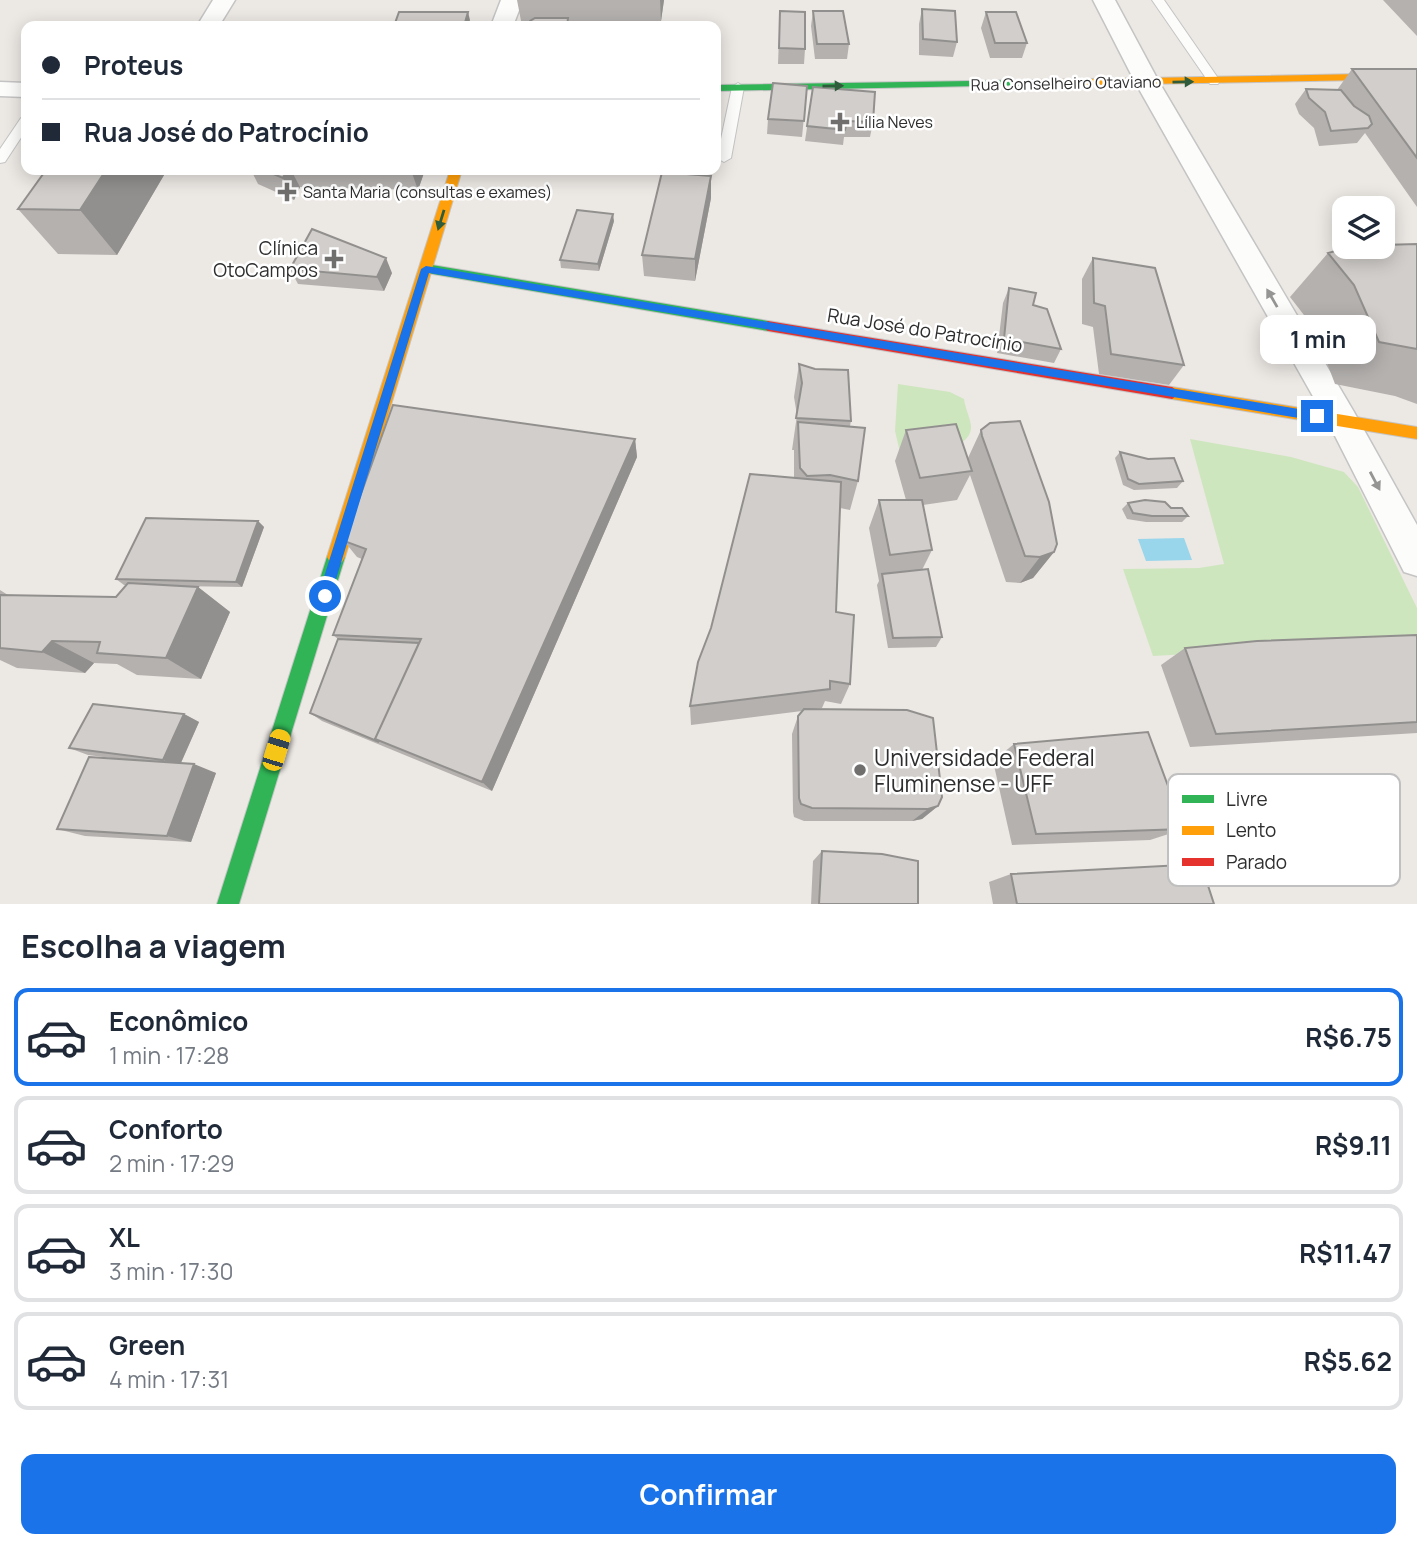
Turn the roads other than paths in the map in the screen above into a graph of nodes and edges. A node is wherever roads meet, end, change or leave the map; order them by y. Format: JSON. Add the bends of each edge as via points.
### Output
{"nodes":[{"id":1,"x":224,"y":0,"type":"edge"},
{"id":2,"x":512,"y":0,"type":"edge"},
{"id":3,"x":1104,"y":0,"type":"edge"},
{"id":4,"x":1158,"y":0,"type":"edge"},
{"id":5,"x":211,"y":21,"type":"edge"},
{"id":6,"x":504,"y":21,"type":"edge"},
{"id":7,"x":1417,"y":76,"type":"edge"},
{"id":8,"x":1214,"y":81,"type":"junction"},
{"id":9,"x":1147,"y":82,"type":"junction"},
{"id":10,"x":738,"y":87,"type":"junction"},
{"id":11,"x":721,"y":88,"type":"edge"},
{"id":12,"x":0,"y":89,"type":"edge"},
{"id":13,"x":21,"y":90,"type":"edge"},
{"id":14,"x":21,"y":128,"type":"edge"},
{"id":15,"x":724,"y":158,"type":"dead end"},
{"id":16,"x":0,"y":159,"type":"edge"},
{"id":17,"x":454,"y":175,"type":"edge"},
{"id":18,"x":426,"y":269,"type":"junction"},
{"id":19,"x":1343,"y":421,"type":"junction"},
{"id":20,"x":1417,"y":433,"type":"edge"},
{"id":21,"x":1417,"y":560,"type":"edge"},
{"id":22,"x":228,"y":904,"type":"edge"}],
"edges":[{"from":1,"to":5,"type":"street"},
{"from":2,"to":6,"type":"street"},
{"from":3,"to":9,"type":"street"},
{"from":4,"to":8,"type":"lane"},
{"from":7,"to":8,"type":"street","name":"Rua Conselheiro Otaviano"},
{"from":9,"to":8,"type":"street","name":"Rua Conselheiro Otaviano","one_way":true},
{"from":10,"to":9,"type":"street","name":"Rua Conselheiro Otaviano","one_way":true},
{"from":19,"to":9,"type":"street","one_way":true},
{"from":10,"to":11,"type":"street","name":"Rua Conselheiro Otaviano"},
{"from":10,"to":15,"type":"lane"},
{"from":12,"to":13,"type":"street"},
{"from":14,"to":16,"type":"lane"},
{"from":17,"to":18,"type":"street","one_way":true},
{"from":18,"to":19,"type":"street","name":"Rua José do Patrocínio"},
{"from":18,"to":22,"type":"street"},
{"from":19,"to":20,"type":"street","name":"Rua José do Patrocínio"},
{"from":19,"to":21,"type":"street","one_way":true}]}
